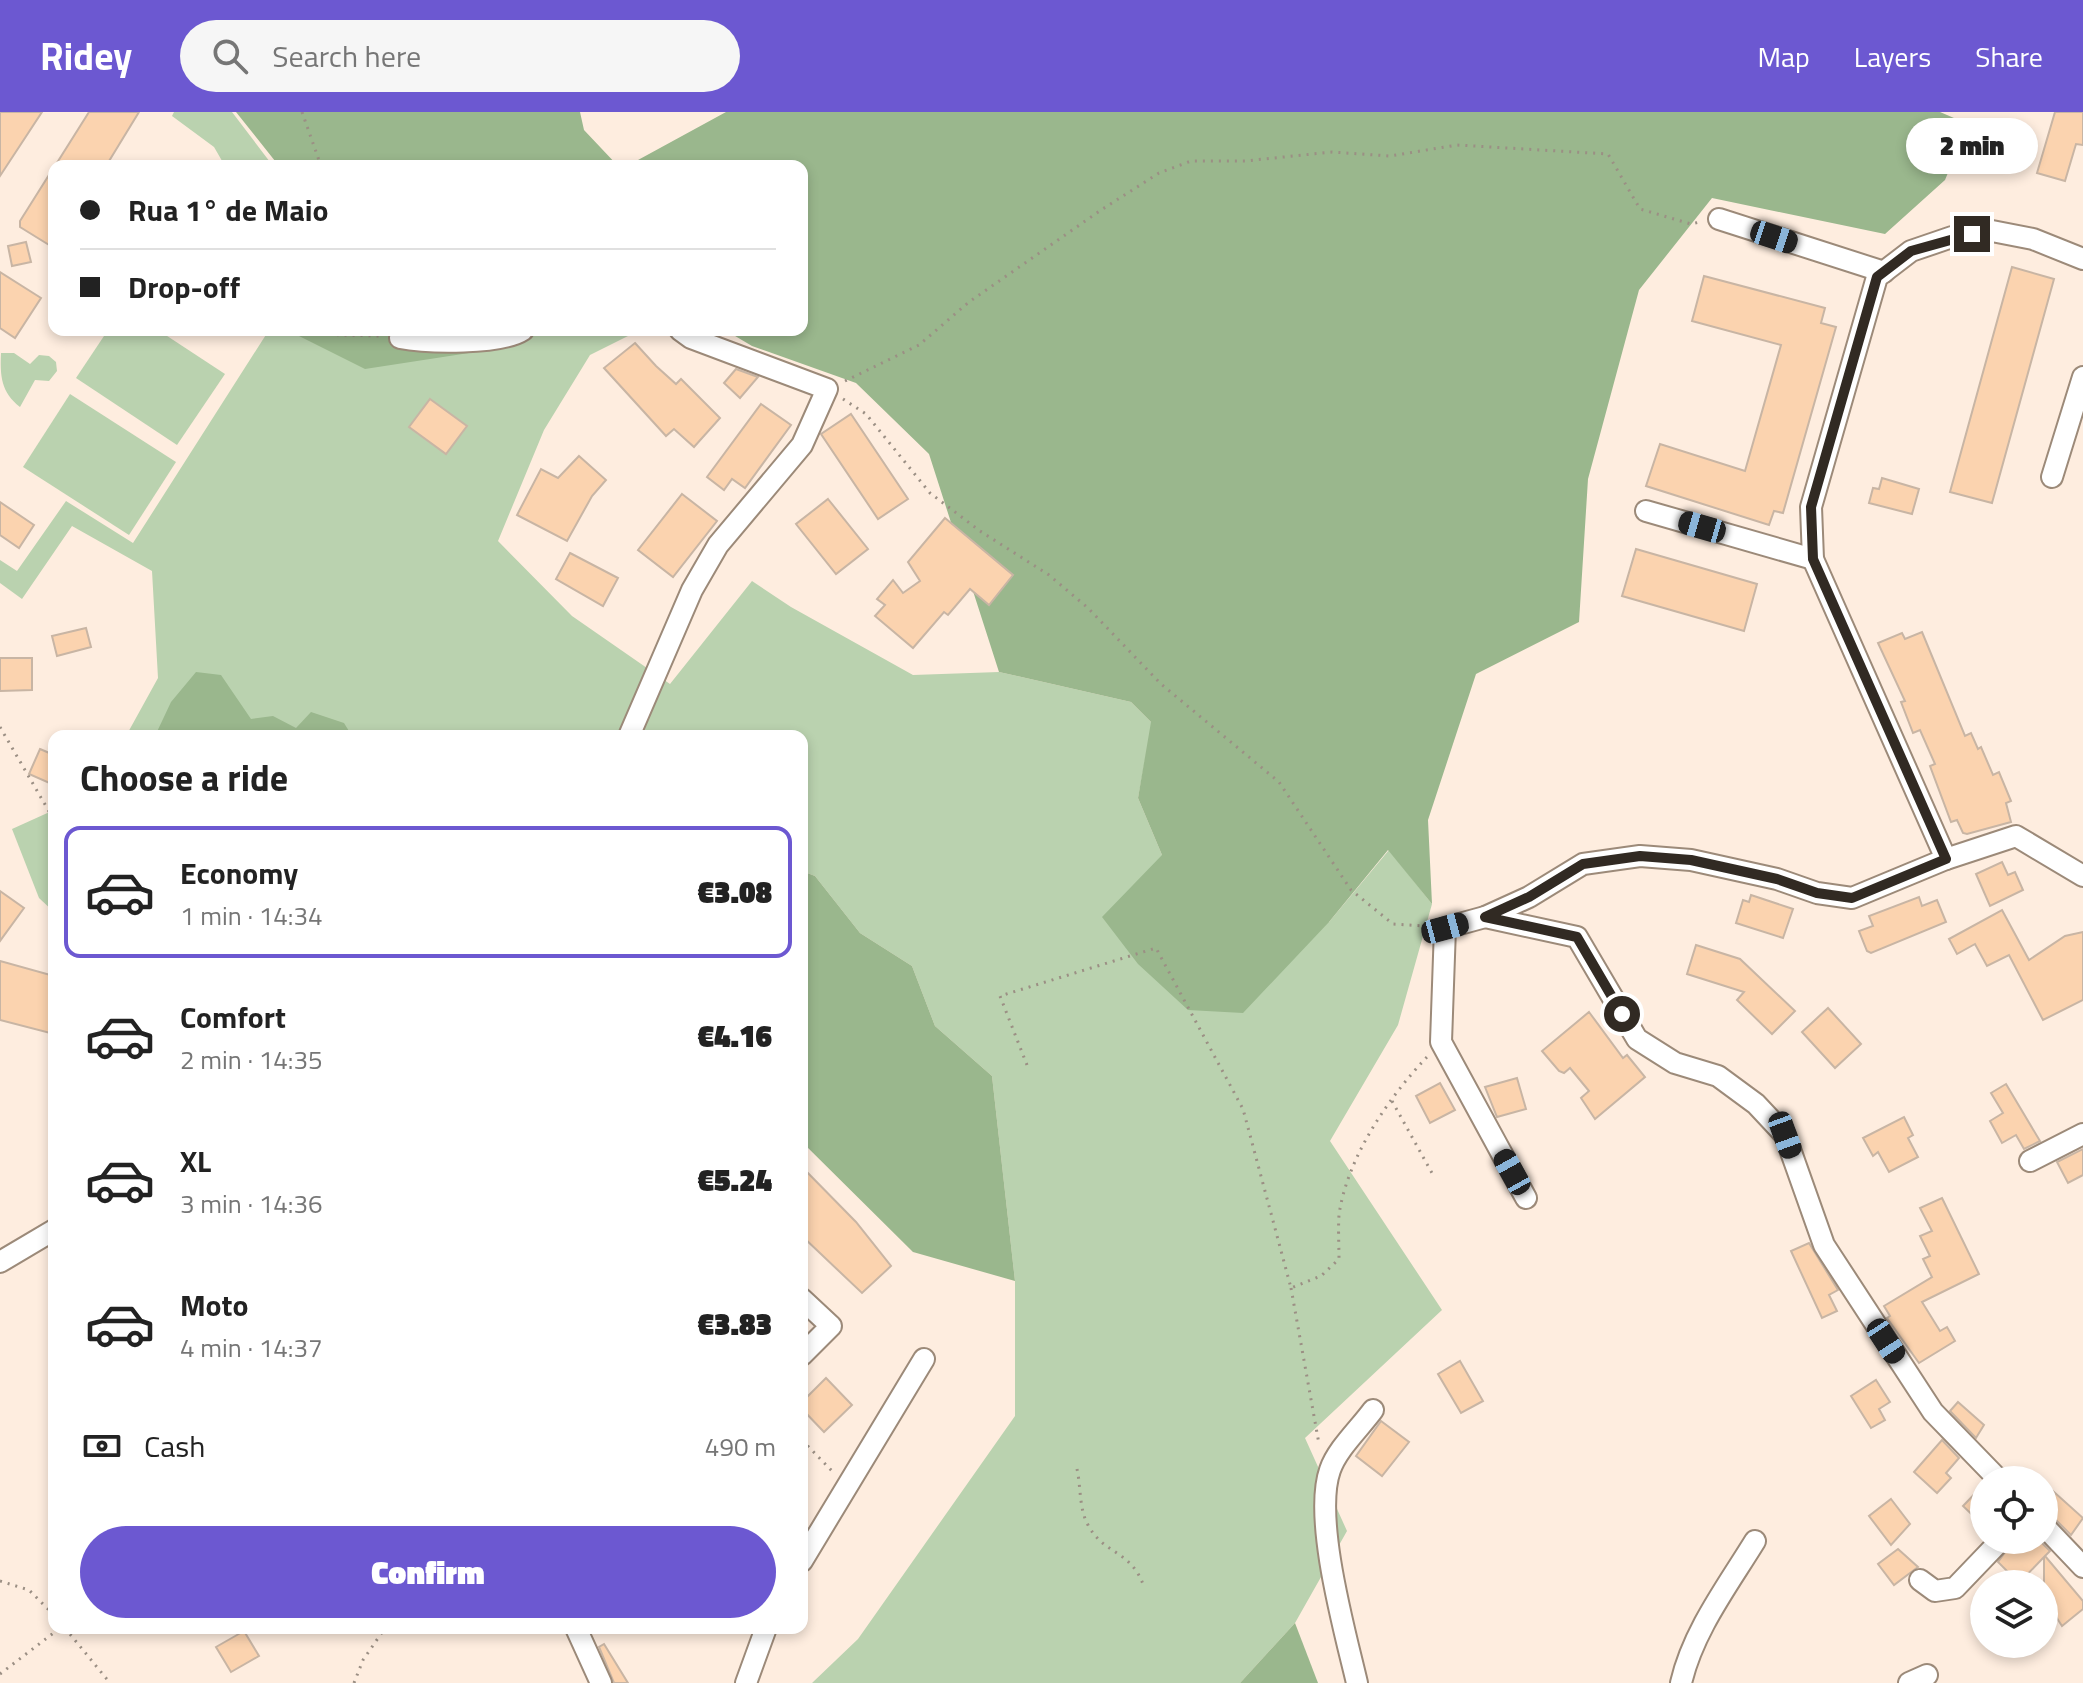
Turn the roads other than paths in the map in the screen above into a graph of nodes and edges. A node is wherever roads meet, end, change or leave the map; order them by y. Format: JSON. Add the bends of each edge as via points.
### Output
{"nodes":[{"id":1,"x":1719,"y":219,"type":"road end"},
{"id":2,"x":2083,"y":259,"type":"edge"},
{"id":3,"x":1884,"y":272,"type":"junction"},
{"id":4,"x":514,"y":336,"type":"edge"},
{"id":5,"x":688,"y":336,"type":"edge"},
{"id":6,"x":400,"y":338,"type":"road end"},
{"id":7,"x":2083,"y":377,"type":"edge"},
{"id":8,"x":2052,"y":477,"type":"dead end"},
{"id":9,"x":1646,"y":511,"type":"dead end"},
{"id":10,"x":1813,"y":559,"type":"junction"},
{"id":11,"x":632,"y":730,"type":"edge"},
{"id":12,"x":1946,"y":859,"type":"junction"},
{"id":13,"x":2083,"y":876,"type":"edge"},
{"id":14,"x":1485,"y":917,"type":"junction"},
{"id":15,"x":2083,"y":1134,"type":"edge"},
{"id":16,"x":2030,"y":1161,"type":"dead end"},
{"id":17,"x":1526,"y":1198,"type":"dead end"},
{"id":18,"x":48,"y":1234,"type":"edge"},
{"id":19,"x":0,"y":1262,"type":"edge"},
{"id":20,"x":808,"y":1305,"type":"edge"},
{"id":21,"x":808,"y":1349,"type":"edge"},
{"id":22,"x":924,"y":1359,"type":"dead end"},
{"id":23,"x":1373,"y":1410,"type":"dead end"},
{"id":24,"x":1985,"y":1466,"type":"edge"},
{"id":25,"x":1755,"y":1541,"type":"dead end"},
{"id":26,"x":2058,"y":1541,"type":"edge"},
{"id":27,"x":808,"y":1551,"type":"edge"},
{"id":28,"x":1988,"y":1554,"type":"edge"},
{"id":29,"x":2083,"y":1567,"type":"edge"},
{"id":30,"x":1920,"y":1580,"type":"dead end"},
{"id":31,"x":579,"y":1634,"type":"edge"},
{"id":32,"x":764,"y":1634,"type":"edge"},
{"id":33,"x":601,"y":1683,"type":"edge"},
{"id":34,"x":746,"y":1683,"type":"edge"},
{"id":35,"x":1357,"y":1683,"type":"edge"},
{"id":36,"x":1681,"y":1683,"type":"edge"}],
"edges":[{"from":1,"to":3,"type":"street"},
{"from":2,"to":3,"type":"street","via":[[2033,239],[1992,231],[1911,251]]},
{"from":3,"to":10,"type":"street","via":[[1877,277],[1811,507]]},
{"from":4,"to":6,"type":"street"},
{"from":5,"to":11,"type":"street","via":[[827,389],[802,445],[718,545],[692,590]]},
{"from":7,"to":8,"type":"street"},
{"from":9,"to":10,"type":"street"},
{"from":10,"to":12,"type":"street"},
{"from":12,"to":13,"type":"street","via":[[2016,836]]},
{"from":12,"to":14,"type":"street","via":[[1852,898],[1691,860],[1640,856],[1583,864]]},
{"from":14,"to":17,"type":"street","via":[[1445,928],[1441,1042]]},
{"from":14,"to":24,"type":"street","via":[[1577,937],[1637,1039],[1675,1063],[1718,1076],[1756,1104],[1785,1135],[1824,1245],[1933,1412]]},
{"from":15,"to":16,"type":"street"},
{"from":18,"to":19,"type":"street"},
{"from":20,"to":21,"type":"street","via":[[831,1326]]},
{"from":22,"to":27,"type":"street"},
{"from":23,"to":35,"type":"street","via":[[1331,1466],[1325,1488],[1344,1631]]},
{"from":25,"to":36,"type":"street","via":[[1708,1619]]},
{"from":26,"to":29,"type":"street"},
{"from":28,"to":30,"type":"street","via":[[1955,1588],[1935,1591]]},
{"from":31,"to":33,"type":"street"},
{"from":32,"to":34,"type":"street"}]}
